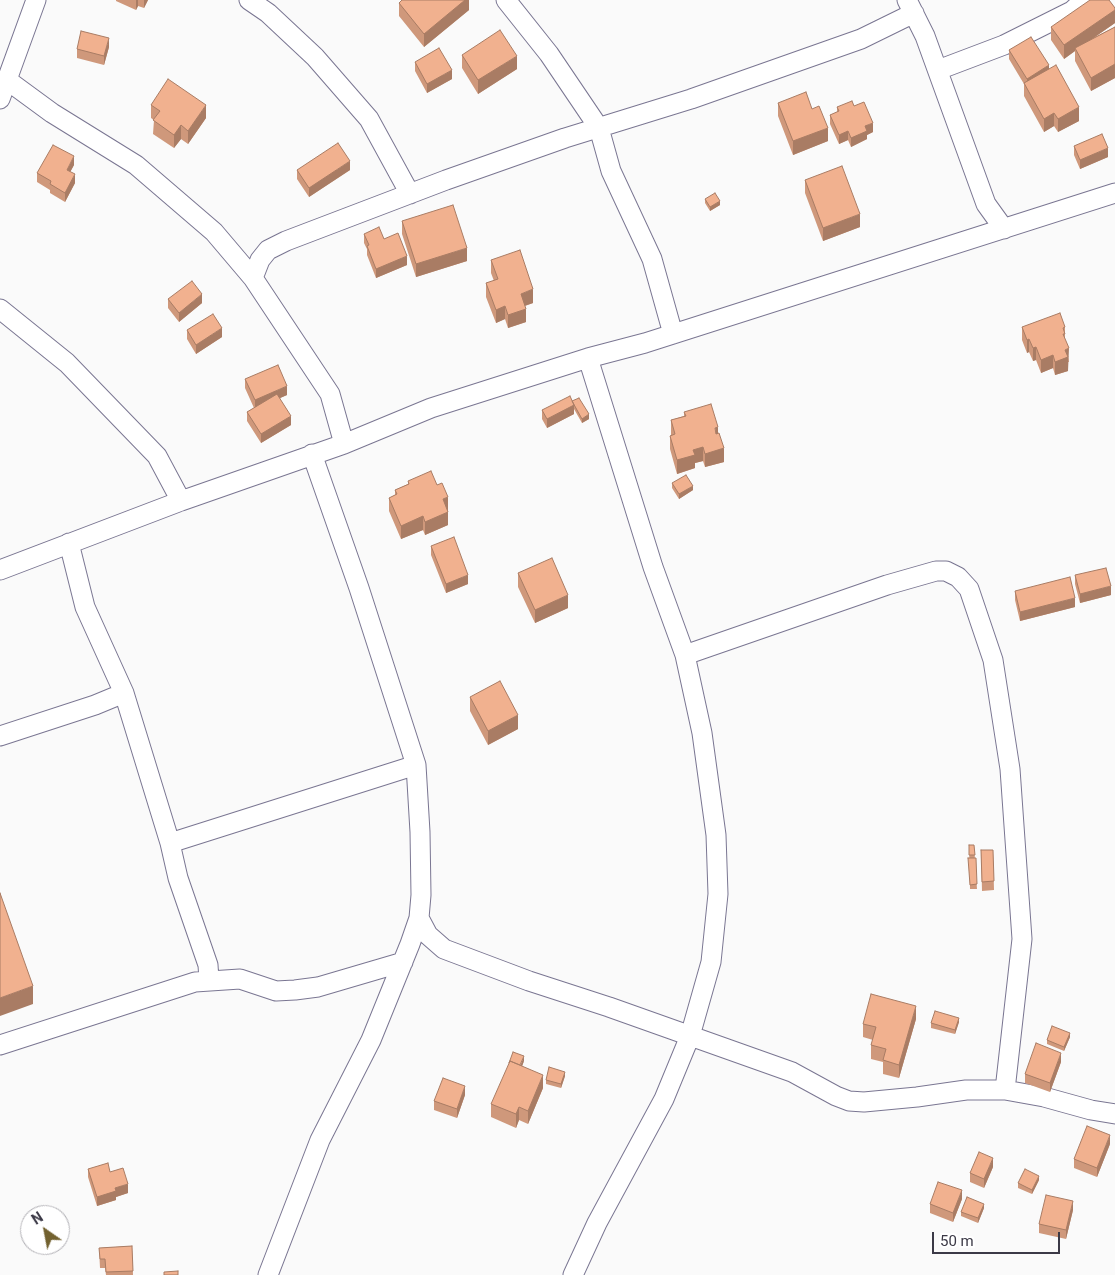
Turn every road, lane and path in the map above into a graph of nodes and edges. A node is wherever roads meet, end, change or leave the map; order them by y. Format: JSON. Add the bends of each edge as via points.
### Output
{"nodes":[{"id":1,"x":249,"y":0,"type":"edge"},
{"id":2,"x":506,"y":0,"type":"edge"},
{"id":3,"x":1084,"y":0,"type":"edge"},
{"id":4,"x":32,"y":1,"type":"edge"},
{"id":5,"x":910,"y":6,"type":"edge"},
{"id":6,"x":938,"y":70,"type":"junction"},
{"id":7,"x":8,"y":80,"type":"junction"},
{"id":8,"x":0,"y":99,"type":"edge"},
{"id":9,"x":599,"y":128,"type":"junction"},
{"id":10,"x":1115,"y":193,"type":"edge"},
{"id":11,"x":410,"y":194,"type":"junction"},
{"id":12,"x":1004,"y":228,"type":"junction"},
{"id":13,"x":254,"y":278,"type":"junction"},
{"id":14,"x":0,"y":309,"type":"edge"},
{"id":15,"x":674,"y":334,"type":"junction"},
{"id":16,"x":588,"y":358,"type":"junction"},
{"id":17,"x":344,"y":444,"type":"junction"},
{"id":18,"x":312,"y":454,"type":"junction"},
{"id":19,"x":181,"y":501,"type":"junction"},
{"id":20,"x":70,"y":544,"type":"junction"},
{"id":21,"x":0,"y":570,"type":"edge"},
{"id":22,"x":685,"y":654,"type":"junction"},
{"id":23,"x":124,"y":693,"type":"junction"},
{"id":24,"x":0,"y":736,"type":"edge"},
{"id":25,"x":416,"y":765,"type":"junction"},
{"id":26,"x":170,"y":843,"type":"junction"},
{"id":27,"x":419,"y":918,"type":"junction"},
{"id":28,"x":403,"y":962,"type":"junction"},
{"id":29,"x":209,"y":980,"type":"junction"},
{"id":30,"x":690,"y":1036,"type":"junction"},
{"id":31,"x":0,"y":1046,"type":"edge"},
{"id":32,"x":1005,"y":1090,"type":"junction"},
{"id":33,"x":1115,"y":1114,"type":"edge"},
{"id":34,"x":268,"y":1275,"type":"edge"},
{"id":35,"x":572,"y":1275,"type":"edge"}],
"edges":[{"from":1,"to":11,"type":"street","via":[[268,13],[315,57],[369,119]]},
{"from":2,"to":9,"type":"street","via":[[549,54]]},
{"from":3,"to":6,"type":"street","via":[[1072,11],[1004,45]]},
{"from":4,"to":7,"type":"street"},
{"from":5,"to":6,"type":"street","via":[[926,36]]},
{"from":5,"to":9,"type":"street","via":[[861,39]]},
{"from":6,"to":12,"type":"street","via":[[986,204]]},
{"from":7,"to":8,"type":"street"},
{"from":7,"to":13,"type":"street","via":[[52,114],[136,165],[214,232]]},
{"from":9,"to":11,"type":"street"},
{"from":9,"to":15,"type":"street","via":[[611,171],[652,259]]},
{"from":10,"to":12,"type":"street"},
{"from":11,"to":13,"type":"street","via":[[268,250],[260,260]]},
{"from":12,"to":15,"type":"street"},
{"from":13,"to":17,"type":"street","via":[[330,394]]},
{"from":14,"to":19,"type":"street","via":[[67,363],[157,456]]},
{"from":15,"to":16,"type":"street"},
{"from":16,"to":17,"type":"street","via":[[431,408]]},
{"from":16,"to":22,"type":"street","via":[[652,567]]},
{"from":17,"to":18,"type":"street"},
{"from":18,"to":19,"type":"street"},
{"from":18,"to":25,"type":"street"},
{"from":19,"to":20,"type":"street"},
{"from":20,"to":21,"type":"street"},
{"from":20,"to":23,"type":"street","via":[[85,607]]},
{"from":22,"to":30,"type":"street","via":[[702,733],[716,835],[718,894],[711,962]]},
{"from":22,"to":32,"type":"street","via":[[936,571],[946,571],[958,577],[969,589],[992,660],[1008,760],[1022,939]]},
{"from":23,"to":24,"type":"street"},
{"from":23,"to":26,"type":"street"},
{"from":25,"to":26,"type":"street"},
{"from":25,"to":27,"type":"street","via":[[420,832]]},
{"from":26,"to":29,"type":"street","via":[[178,878],[208,965]]},
{"from":27,"to":28,"type":"street"},
{"from":27,"to":30,"type":"street","via":[[428,935],[444,950]]},
{"from":28,"to":29,"type":"street","via":[[318,987],[295,990],[276,991],[240,979]]},
{"from":28,"to":34,"type":"street","via":[[371,1040],[320,1140]]},
{"from":29,"to":31,"type":"street","via":[[174,987]]},
{"from":30,"to":32,"type":"street","via":[[792,1072],[849,1101],[916,1098],[966,1090]]},
{"from":30,"to":35,"type":"street","via":[[664,1099]]},
{"from":32,"to":33,"type":"street"}]}
